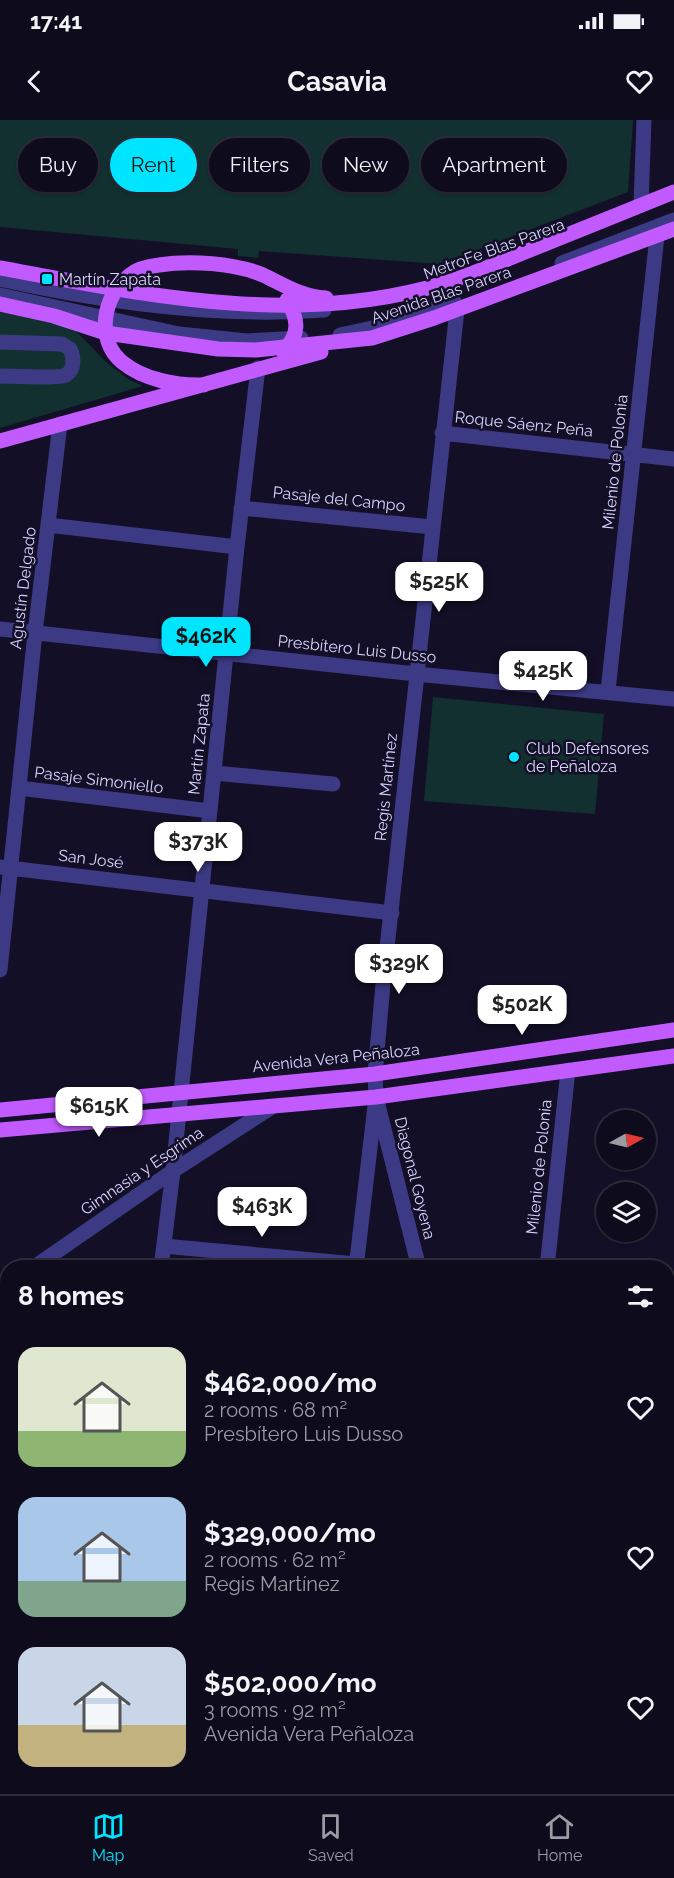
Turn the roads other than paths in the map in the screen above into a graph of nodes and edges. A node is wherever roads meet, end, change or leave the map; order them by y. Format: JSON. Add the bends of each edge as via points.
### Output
{"nodes":[{"id":1,"x":644,"y":120,"type":"edge"},
{"id":2,"x":674,"y":192,"type":"edge"},
{"id":3,"x":674,"y":200,"type":"edge"},
{"id":4,"x":641,"y":205,"type":"junction"},
{"id":5,"x":674,"y":220,"type":"edge"},
{"id":6,"x":674,"y":229,"type":"edge"},
{"id":7,"x":657,"y":236,"type":"junction"},
{"id":8,"x":0,"y":268,"type":"edge"},
{"id":9,"x":0,"y":279,"type":"edge"},
{"id":10,"x":273,"y":281,"type":"junction"},
{"id":11,"x":112,"y":294,"type":"junction"},
{"id":12,"x":0,"y":295,"type":"edge"},
{"id":13,"x":383,"y":297,"type":"junction"},
{"id":14,"x":0,"y":304,"type":"edge"},
{"id":15,"x":292,"y":310,"type":"junction"},
{"id":16,"x":457,"y":310,"type":"junction"},
{"id":17,"x":54,"y":316,"type":"junction"},
{"id":18,"x":106,"y":325,"type":"junction"},
{"id":19,"x":372,"y":338,"type":"junction"},
{"id":20,"x":0,"y":342,"type":"edge"},
{"id":21,"x":290,"y":343,"type":"junction"},
{"id":22,"x":122,"y":362,"type":"junction"},
{"id":23,"x":258,"y":368,"type":"junction"},
{"id":24,"x":0,"y":376,"type":"edge"},
{"id":25,"x":204,"y":385,"type":"junction"},
{"id":26,"x":60,"y":424,"type":"junction"},
{"id":27,"x":442,"y":433,"type":"junction"},
{"id":28,"x":0,"y":441,"type":"edge"},
{"id":29,"x":633,"y":454,"type":"junction"},
{"id":30,"x":674,"y":459,"type":"edge"},
{"id":31,"x":242,"y":508,"type":"junction"},
{"id":32,"x":48,"y":525,"type":"junction"},
{"id":33,"x":432,"y":527,"type":"junction"},
{"id":34,"x":237,"y":547,"type":"junction"},
{"id":35,"x":0,"y":630,"type":"edge"},
{"id":36,"x":36,"y":633,"type":"junction"},
{"id":37,"x":226,"y":653,"type":"junction"},
{"id":38,"x":416,"y":674,"type":"junction"},
{"id":39,"x":608,"y":691,"type":"junction"},
{"id":40,"x":674,"y":699,"type":"edge"},
{"id":41,"x":214,"y":773,"type":"junction"},
{"id":42,"x":333,"y":784,"type":"dead end"},
{"id":43,"x":19,"y":788,"type":"junction"},
{"id":44,"x":210,"y":811,"type":"junction"},
{"id":45,"x":6,"y":867,"type":"edge"},
{"id":46,"x":202,"y":890,"type":"junction"},
{"id":47,"x":392,"y":913,"type":"junction"},
{"id":48,"x":0,"y":970,"type":"edge"},
{"id":49,"x":674,"y":1030,"type":"edge"},
{"id":50,"x":674,"y":1056,"type":"edge"},
{"id":51,"x":568,"y":1070,"type":"junction"},
{"id":52,"x":375,"y":1074,"type":"junction"},
{"id":53,"x":181,"y":1092,"type":"junction"},
{"id":54,"x":376,"y":1096,"type":"junction"},
{"id":55,"x":272,"y":1107,"type":"junction"},
{"id":56,"x":0,"y":1110,"type":"edge"},
{"id":57,"x":179,"y":1115,"type":"junction"},
{"id":58,"x":0,"y":1130,"type":"edge"},
{"id":59,"x":173,"y":1171,"type":"junction"},
{"id":60,"x":164,"y":1246,"type":"junction"},
{"id":61,"x":45,"y":1260,"type":"edge"},
{"id":62,"x":162,"y":1260,"type":"edge"},
{"id":63,"x":298,"y":1260,"type":"edge"},
{"id":64,"x":357,"y":1260,"type":"edge"},
{"id":65,"x":417,"y":1260,"type":"edge"},
{"id":66,"x":548,"y":1260,"type":"edge"}],
"edges":[{"from":1,"to":4,"type":"street"},
{"from":2,"to":4,"type":"main road","name":"Avenida Blas Parera"},
{"from":3,"to":15,"type":"street","name":"MetroFe Blas Parera","via":[[442,291],[386,303]]},
{"from":4,"to":13,"type":"main road","name":"Avenida Blas Parera","via":[[445,283]]},
{"from":5,"to":21,"type":"street","via":[[405,320]]},
{"from":6,"to":7,"type":"main road","name":"Avenida Blas Parera"},
{"from":7,"to":16,"type":"main road","name":"Avenida Blas Parera"},
{"from":7,"to":29,"type":"street","name":"Milenio de Polonia"},
{"from":8,"to":11,"type":"main road","name":"Avenida Blas Parera"},
{"from":9,"to":11,"type":"street","via":[[52,291]]},
{"from":10,"to":11,"type":"main road","via":[[245,269],[181,263],[131,273]]},
{"from":10,"to":13,"type":"main road","via":[[303,295]]},
{"from":10,"to":15,"type":"main road"},
{"from":11,"to":15,"type":"main road","name":"Avenida Blas Parera"},
{"from":11,"to":18,"type":"main road"},
{"from":12,"to":18,"type":"street"},
{"from":13,"to":15,"type":"main road","name":"Avenida Blas Parera"},
{"from":14,"to":17,"type":"main road"},
{"from":15,"to":21,"type":"main road","via":[[296,331]]},
{"from":16,"to":19,"type":"main road","name":"Avenida Blas Parera"},
{"from":16,"to":27,"type":"street","name":"Regis Martínez"},
{"from":17,"to":18,"type":"main road"},
{"from":17,"to":22,"type":"main road","via":[[80,327]]},
{"from":18,"to":21,"type":"street"},
{"from":18,"to":22,"type":"main road","via":[[112,351]]},
{"from":19,"to":21,"type":"main road","name":"Avenida Blas Parera"},
{"from":19,"to":23,"type":"main road"},
{"from":20,"to":24,"type":"street","via":[[62,344],[70,349],[74,362],[62,376]]},
{"from":21,"to":23,"type":"main road"},
{"from":22,"to":25,"type":"main road","via":[[161,380]]},
{"from":23,"to":25,"type":"main road"},
{"from":23,"to":31,"type":"street","name":"Martín Zapata"},
{"from":25,"to":26,"type":"main road"},
{"from":26,"to":28,"type":"main road"},
{"from":26,"to":32,"type":"street","name":"Agustín Delgado"},
{"from":27,"to":29,"type":"street","name":"Roque Sáenz Peña"},
{"from":27,"to":33,"type":"street","name":"Regis Martínez"},
{"from":29,"to":30,"type":"street","name":"Roque Sáenz Peña"},
{"from":29,"to":39,"type":"street","name":"Milenio de Polonia"},
{"from":31,"to":33,"type":"street","name":"Pasaje del Campo"},
{"from":31,"to":34,"type":"street","name":"Martín Zapata"},
{"from":32,"to":34,"type":"street"},
{"from":32,"to":36,"type":"street","name":"Agustín Delgado"},
{"from":33,"to":38,"type":"street","name":"Regis Martínez"},
{"from":34,"to":37,"type":"street","name":"Martín Zapata"},
{"from":35,"to":36,"type":"street","name":"Presbítero Luis Dusso"},
{"from":36,"to":37,"type":"street","name":"Presbítero Luis Dusso"},
{"from":36,"to":43,"type":"street","name":"Agustín Delgado"},
{"from":37,"to":38,"type":"street","name":"Presbítero Luis Dusso"},
{"from":37,"to":41,"type":"street","name":"Martín Zapata"},
{"from":38,"to":39,"type":"street","name":"Presbítero Luis Dusso"},
{"from":38,"to":47,"type":"street","name":"Regis Martínez"},
{"from":39,"to":40,"type":"street","name":"Presbítero Luis Dusso"},
{"from":41,"to":42,"type":"street"},
{"from":41,"to":44,"type":"street","name":"Martín Zapata"},
{"from":43,"to":44,"type":"street","name":"Pasaje Simoniello"},
{"from":43,"to":45,"type":"street","name":"Agustín Delgado"},
{"from":44,"to":46,"type":"street","name":"Martín Zapata"},
{"from":45,"to":46,"type":"street","name":"San José"},
{"from":45,"to":48,"type":"street","name":"Agustín Delgado"},
{"from":46,"to":47,"type":"street","name":"San José"},
{"from":46,"to":53,"type":"street","name":"Martín Zapata"},
{"from":47,"to":52,"type":"street","name":"Regis Martínez"},
{"from":49,"to":52,"type":"main road","name":"Avenida Vera Peñaloza"},
{"from":50,"to":51,"type":"main road"},
{"from":51,"to":54,"type":"main road"},
{"from":51,"to":66,"type":"street","name":"Milenio de Polonia"},
{"from":52,"to":53,"type":"main road","name":"Avenida Vera Peñaloza"},
{"from":52,"to":54,"type":"street","name":"Regis Martínez"},
{"from":53,"to":56,"type":"main road","name":"Avenida Vera Peñaloza"},
{"from":53,"to":57,"type":"street","name":"Martín Zapata"},
{"from":54,"to":55,"type":"main road"},
{"from":54,"to":64,"type":"street","name":"Regis Martínez"},
{"from":54,"to":65,"type":"street","name":"Diagonal Goyena"},
{"from":55,"to":57,"type":"main road"},
{"from":55,"to":59,"type":"street","name":"Gimnasia y Esgrima"},
{"from":57,"to":58,"type":"main road"},
{"from":57,"to":59,"type":"street","name":"Martín Zapata"},
{"from":59,"to":60,"type":"street","name":"Martín Zapata"},
{"from":59,"to":61,"type":"street","name":"Gimnasia y Esgrima"},
{"from":60,"to":62,"type":"street","name":"Martín Zapata"},
{"from":60,"to":63,"type":"street"}]}
